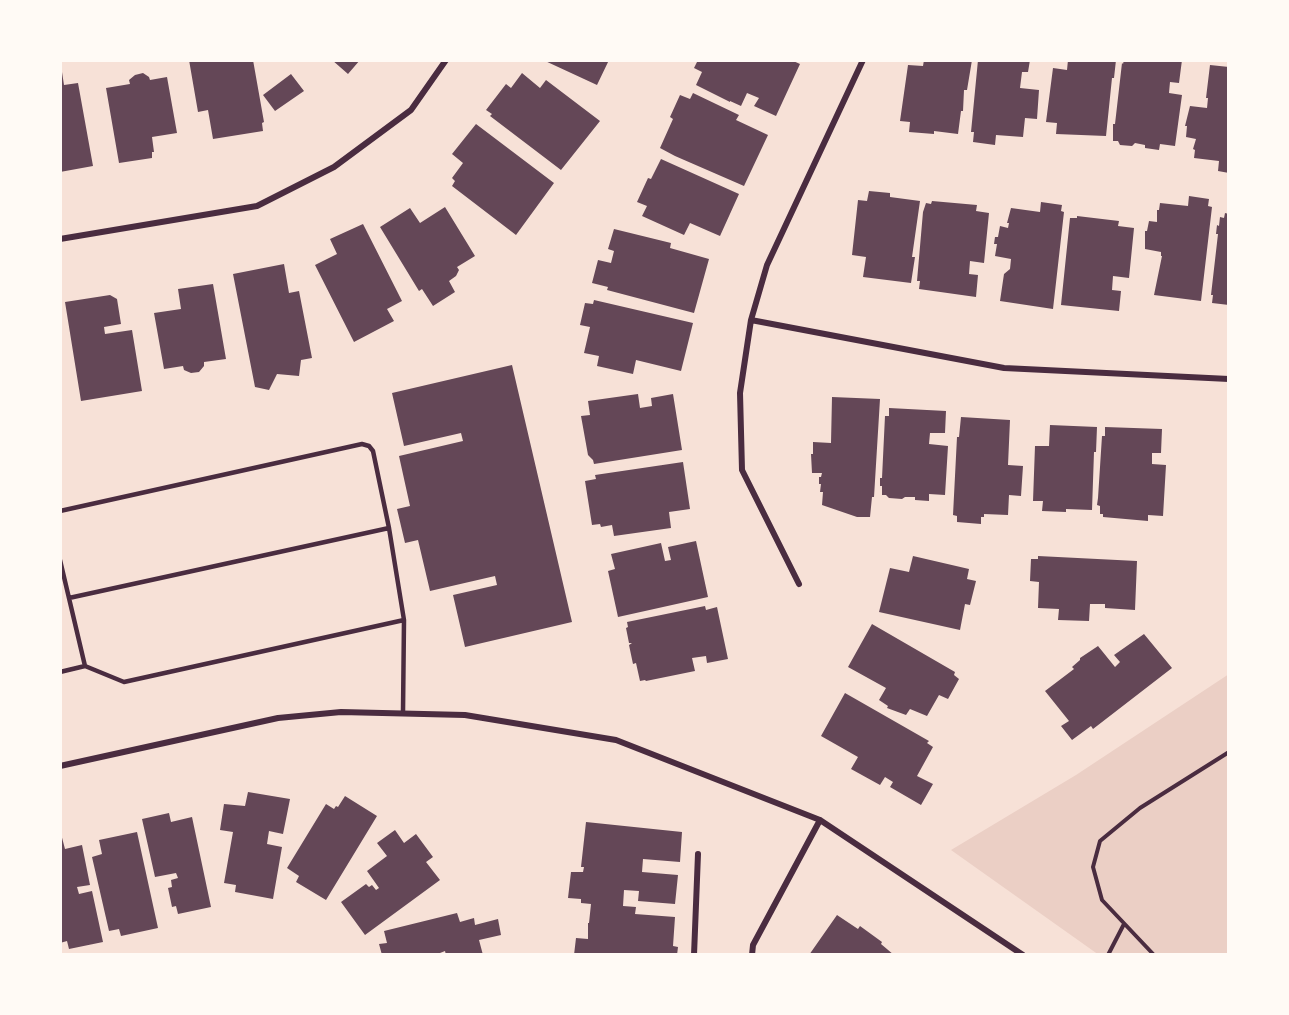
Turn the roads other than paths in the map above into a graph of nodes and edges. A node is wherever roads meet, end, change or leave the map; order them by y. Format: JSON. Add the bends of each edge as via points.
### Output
{"nodes":[{"id":1,"x":446,"y":60,"type":"edge"},
{"id":2,"x":863,"y":60,"type":"edge"},
{"id":3,"x":60,"y":239,"type":"edge"},
{"id":4,"x":751,"y":320,"type":"junction"},
{"id":5,"x":1229,"y":379,"type":"edge"},
{"id":6,"x":60,"y":511,"type":"edge"},
{"id":7,"x":389,"y":528,"type":"junction"},
{"id":8,"x":60,"y":560,"type":"edge"},
{"id":9,"x":799,"y":584,"type":"dead end"},
{"id":10,"x":69,"y":598,"type":"junction"},
{"id":11,"x":404,"y":620,"type":"junction"},
{"id":12,"x":85,"y":666,"type":"junction"},
{"id":13,"x":60,"y":672,"type":"edge"},
{"id":14,"x":402,"y":712,"type":"junction"},
{"id":15,"x":60,"y":766,"type":"edge"},
{"id":16,"x":820,"y":820,"type":"junction"},
{"id":17,"x":698,"y":854,"type":"dead end"},
{"id":18,"x":694,"y":955,"type":"edge"},
{"id":19,"x":752,"y":955,"type":"edge"},
{"id":20,"x":1023,"y":955,"type":"edge"}],
"edges":[{"from":1,"to":3,"type":"street","via":[[411,110],[334,167],[257,206]]},
{"from":2,"to":4,"type":"street","via":[[767,265]]},
{"from":4,"to":5,"type":"street","via":[[1004,368]]},
{"from":4,"to":9,"type":"street","via":[[740,393],[742,470]]},
{"from":6,"to":7,"type":"lane","via":[[362,444],[373,451]]},
{"from":7,"to":10,"type":"lane"},
{"from":7,"to":11,"type":"lane"},
{"from":8,"to":10,"type":"lane"},
{"from":10,"to":12,"type":"lane"},
{"from":11,"to":12,"type":"lane","via":[[124,682]]},
{"from":11,"to":14,"type":"lane"},
{"from":12,"to":13,"type":"lane"},
{"from":14,"to":15,"type":"street","via":[[278,718]]},
{"from":14,"to":16,"type":"street","via":[[465,715],[616,740]]},
{"from":16,"to":19,"type":"street","via":[[753,945]]},
{"from":16,"to":20,"type":"street"},
{"from":17,"to":18,"type":"street"}]}
